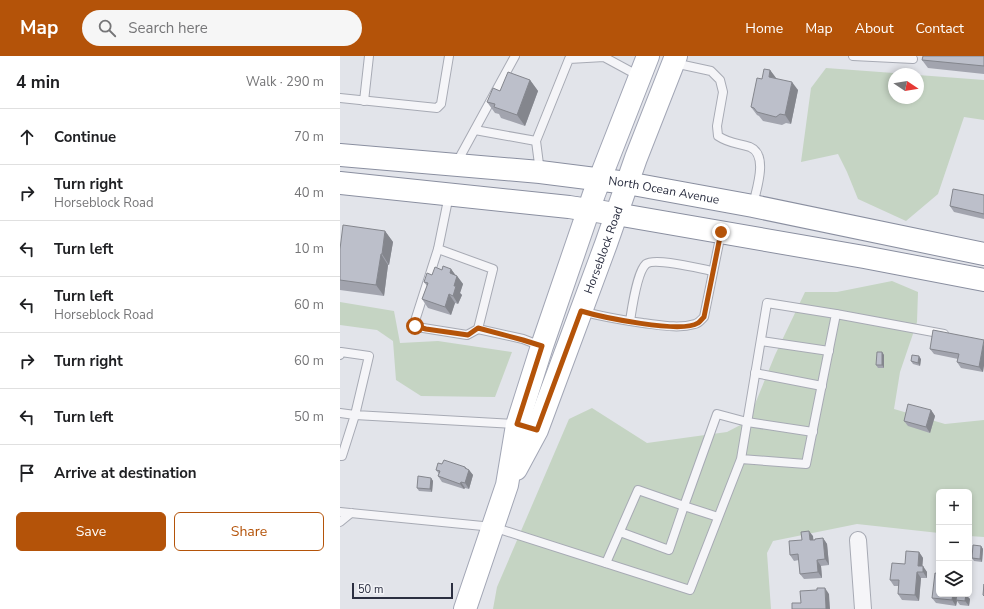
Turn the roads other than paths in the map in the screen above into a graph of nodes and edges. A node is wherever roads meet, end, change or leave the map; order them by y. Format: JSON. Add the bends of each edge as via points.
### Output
{"nodes":[{"id":1,"x":369,"y":56,"type":"edge"},
{"id":2,"x":448,"y":56,"type":"edge"},
{"id":3,"x":515,"y":56,"type":"edge"},
{"id":4,"x":605,"y":56,"type":"edge"},
{"id":5,"x":648,"y":56,"type":"edge"},
{"id":6,"x":853,"y":56,"type":"edge"},
{"id":7,"x":593,"y":57,"type":"edge"},
{"id":8,"x":674,"y":59,"type":"edge"},
{"id":9,"x":913,"y":59,"type":"dead end"},
{"id":10,"x":640,"y":76,"type":"junction"},
{"id":11,"x":340,"y":98,"type":"edge"},
{"id":12,"x":364,"y":101,"type":"junction"},
{"id":13,"x":474,"y":130,"type":"junction"},
{"id":14,"x":536,"y":141,"type":"junction"},
{"id":15,"x":340,"y":155,"type":"edge"},
{"id":16,"x":455,"y":165,"type":"junction"},
{"id":17,"x":540,"y":172,"type":"junction"},
{"id":18,"x":600,"y":179,"type":"junction"},
{"id":19,"x":340,"y":183,"type":"edge"},
{"id":20,"x":627,"y":183,"type":"junction"},
{"id":21,"x":449,"y":194,"type":"junction"},
{"id":22,"x":753,"y":206,"type":"junction"},
{"id":23,"x":589,"y":210,"type":"junction"},
{"id":24,"x":616,"y":214,"type":"junction"},
{"id":25,"x":721,"y":232,"type":"junction"},
{"id":26,"x":438,"y":249,"type":"junction"},
{"id":27,"x":984,"y":254,"type":"edge"},
{"id":28,"x":713,"y":271,"type":"junction"},
{"id":29,"x":984,"y":280,"type":"edge"},
{"id":30,"x":581,"y":311,"type":"junction"},
{"id":31,"x":836,"y":314,"type":"junction"},
{"id":32,"x":630,"y":321,"type":"junction"},
{"id":33,"x":478,"y":328,"type":"junction"},
{"id":34,"x":954,"y":336,"type":"edge"},
{"id":35,"x":761,"y":341,"type":"junction"},
{"id":36,"x":542,"y":346,"type":"junction"},
{"id":37,"x":828,"y":351,"type":"junction"},
{"id":38,"x":340,"y":355,"type":"edge"},
{"id":39,"x":755,"y":373,"type":"junction"},
{"id":40,"x":822,"y":386,"type":"junction"},
{"id":41,"x":340,"y":413,"type":"edge"},
{"id":42,"x":355,"y":415,"type":"junction"},
{"id":43,"x":747,"y":422,"type":"junction"},
{"id":44,"x":527,"y":427,"type":"junction"},
{"id":45,"x":813,"y":432,"type":"junction"},
{"id":46,"x":340,"y":456,"type":"edge"},
{"id":47,"x":741,"y":459,"type":"junction"},
{"id":48,"x":684,"y":506,"type":"junction"},
{"id":49,"x":340,"y":512,"type":"edge"},
{"id":50,"x":351,"y":513,"type":"junction"},
{"id":51,"x":718,"y":517,"type":"junction"},
{"id":52,"x":340,"y":522,"type":"edge"},
{"id":53,"x":493,"y":527,"type":"junction"},
{"id":54,"x":620,"y":532,"type":"junction"},
{"id":55,"x":858,"y":540,"type":"dead end"},
{"id":56,"x":606,"y":563,"type":"junction"},
{"id":57,"x":465,"y":609,"type":"edge"},
{"id":58,"x":863,"y":609,"type":"edge"}],
"edges":[{"from":1,"to":12,"type":"lane"},
{"from":2,"to":12,"type":"lane","via":[[441,104],[437,108]]},
{"from":3,"to":13,"type":"lane"},
{"from":4,"to":7,"type":"lane"},
{"from":4,"to":10,"type":"lane"},
{"from":5,"to":10,"type":"main road","name":"Horseblock Road"},
{"from":6,"to":9,"type":"lane"},
{"from":7,"to":14,"type":"lane","via":[[569,59]]},
{"from":8,"to":20,"type":"main road","name":"Horseblock Road"},
{"from":8,"to":22,"type":"lane","via":[[711,71],[720,80],[723,92],[717,126],[718,136],[725,141],[752,148],[759,156],[761,167]]},
{"from":10,"to":18,"type":"main road","name":"Horseblock Road"},
{"from":11,"to":12,"type":"lane"},
{"from":13,"to":14,"type":"lane"},
{"from":13,"to":16,"type":"lane"},
{"from":14,"to":17,"type":"lane"},
{"from":15,"to":16,"type":"main road","name":"North Ocean Avenue"},
{"from":16,"to":17,"type":"main road","name":"North Ocean Avenue"},
{"from":17,"to":18,"type":"main road","name":"North Ocean Avenue"},
{"from":18,"to":20,"type":"main road","name":"North Ocean Avenue"},
{"from":18,"to":23,"type":"main road","name":"Horseblock Road"},
{"from":19,"to":21,"type":"main road"},
{"from":20,"to":22,"type":"main road","name":"North Ocean Avenue"},
{"from":20,"to":24,"type":"main road","name":"Horseblock Road"},
{"from":21,"to":23,"type":"main road"},
{"from":21,"to":26,"type":"lane"},
{"from":22,"to":27,"type":"main road","name":"North Ocean Avenue"},
{"from":23,"to":24,"type":"main road"},
{"from":23,"to":36,"type":"main road","name":"Horseblock Road"},
{"from":24,"to":25,"type":"main road"},
{"from":24,"to":30,"type":"main road","name":"Horseblock Road"},
{"from":25,"to":28,"type":"lane"},
{"from":25,"to":29,"type":"main road"},
{"from":26,"to":33,"type":"lane","via":[[493,268]]},
{"from":26,"to":33,"type":"lane","via":[[415,326],[468,335]]},
{"from":28,"to":32,"type":"lane","via":[[704,317],[697,324],[674,327]]},
{"from":28,"to":32,"type":"lane","via":[[669,262],[654,261],[646,264],[640,274]]},
{"from":30,"to":32,"type":"lane"},
{"from":30,"to":44,"type":"main road","name":"Horseblock Road"},
{"from":31,"to":34,"type":"lane"},
{"from":31,"to":35,"type":"lane","via":[[767,303]]},
{"from":31,"to":37,"type":"lane"},
{"from":33,"to":36,"type":"lane"},
{"from":35,"to":37,"type":"lane"},
{"from":35,"to":39,"type":"lane"},
{"from":36,"to":44,"type":"main road","name":"Horseblock Road"},
{"from":37,"to":40,"type":"lane"},
{"from":38,"to":42,"type":"lane","via":[[341,352],[369,356]]},
{"from":39,"to":40,"type":"lane"},
{"from":39,"to":43,"type":"lane"},
{"from":40,"to":45,"type":"lane"},
{"from":41,"to":42,"type":"lane"},
{"from":42,"to":44,"type":"lane"},
{"from":42,"to":46,"type":"lane"},
{"from":43,"to":45,"type":"lane"},
{"from":43,"to":47,"type":"lane"},
{"from":43,"to":48,"type":"lane","via":[[717,414]]},
{"from":44,"to":53,"type":"main road","name":"Horseblock Road"},
{"from":45,"to":47,"type":"lane","via":[[806,464]]},
{"from":47,"to":51,"type":"lane"},
{"from":48,"to":51,"type":"lane"},
{"from":48,"to":54,"type":"lane","via":[[638,490]]},
{"from":48,"to":54,"type":"lane","via":[[669,550]]},
{"from":49,"to":50,"type":"lane"},
{"from":50,"to":52,"type":"lane"},
{"from":50,"to":53,"type":"lane"},
{"from":51,"to":56,"type":"lane","via":[[690,590]]},
{"from":53,"to":56,"type":"lane"},
{"from":53,"to":57,"type":"main road","name":"Horseblock Road"},
{"from":54,"to":56,"type":"lane"},
{"from":55,"to":58,"type":"street"}]}
